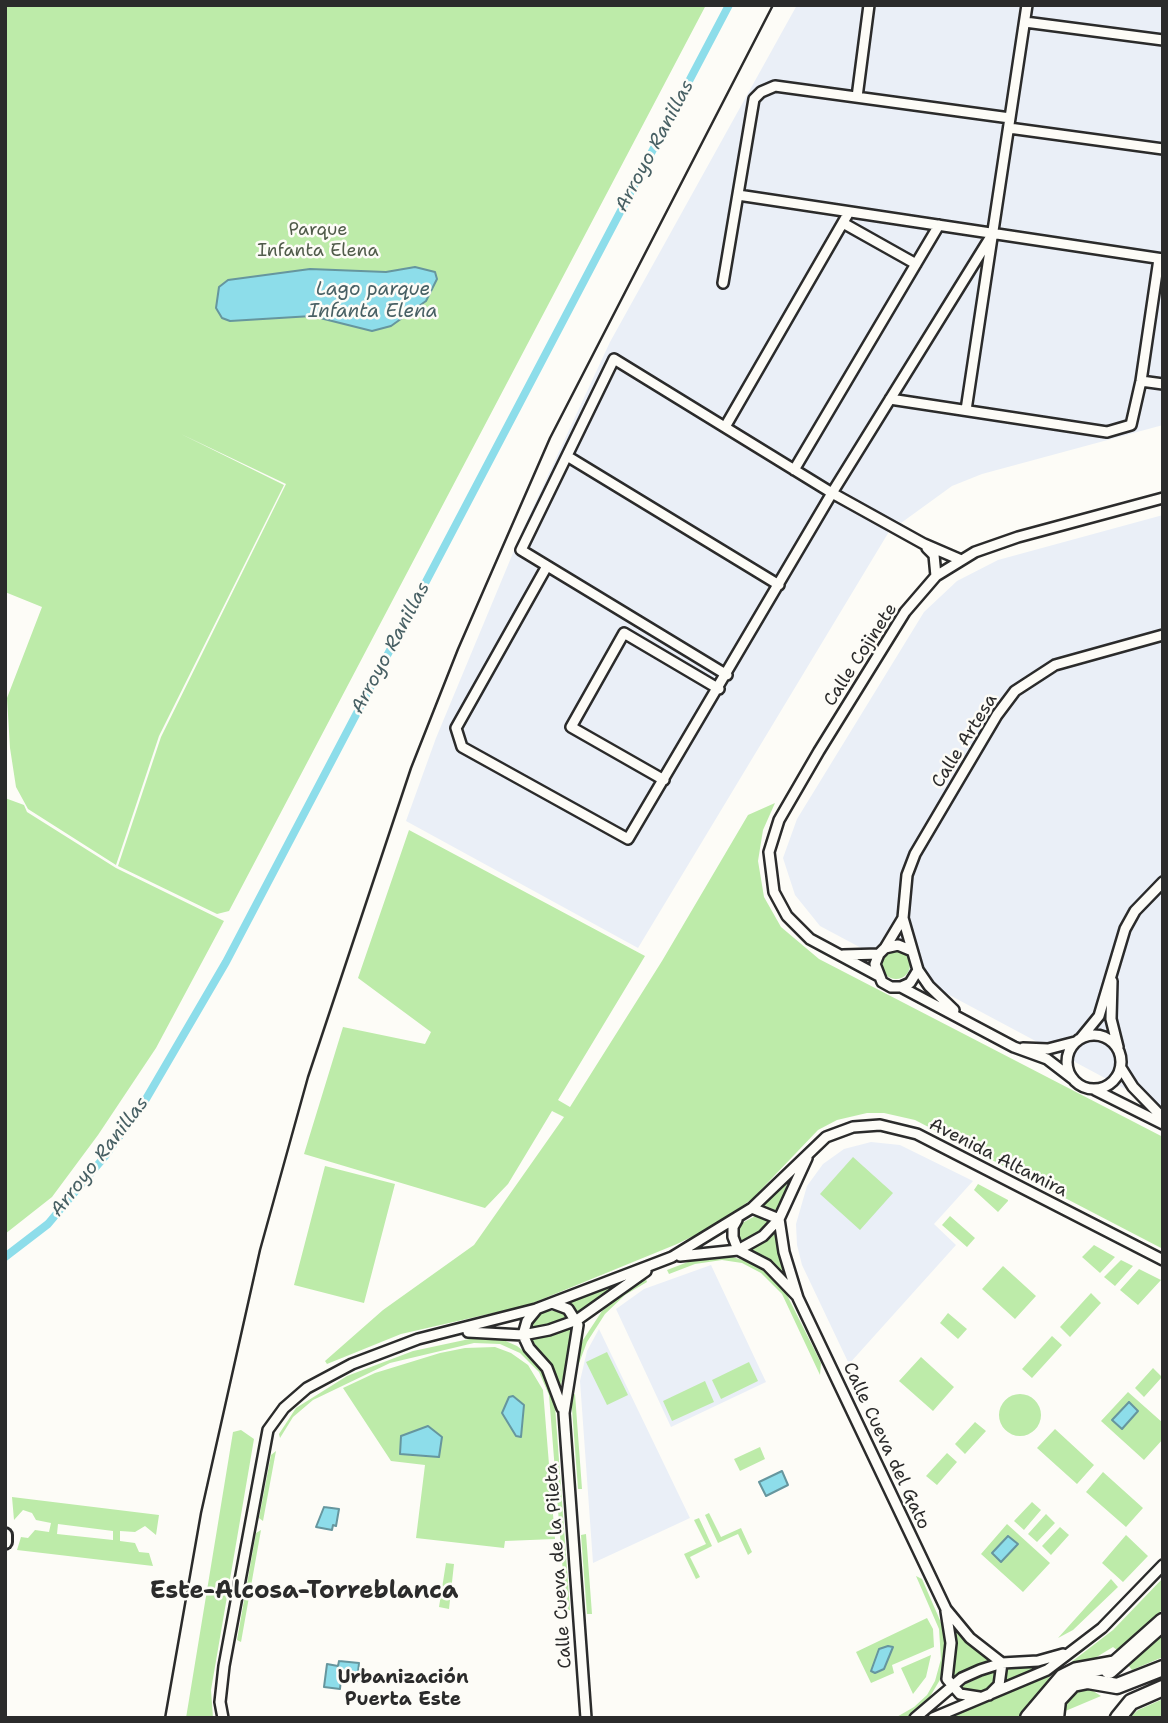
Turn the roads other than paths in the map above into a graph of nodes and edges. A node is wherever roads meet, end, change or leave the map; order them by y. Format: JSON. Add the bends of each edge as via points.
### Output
{"nodes":[{"id":1,"x":870,"y":5,"type":"edge"},
{"id":2,"x":1027,"y":5,"type":"edge"},
{"id":3,"x":1025,"y":22,"type":"junction"},
{"id":4,"x":1163,"y":40,"type":"edge"},
{"id":5,"x":857,"y":97,"type":"junction"},
{"id":6,"x":1010,"y":123,"type":"junction"},
{"id":7,"x":1163,"y":149,"type":"edge"},
{"id":8,"x":738,"y":195,"type":"junction"},
{"id":9,"x":849,"y":212,"type":"junction"},
{"id":10,"x":843,"y":223,"type":"junction"},
{"id":11,"x":939,"y":225,"type":"junction"},
{"id":12,"x":993,"y":233,"type":"junction"},
{"id":13,"x":1161,"y":259,"type":"edge"},
{"id":14,"x":916,"y":264,"type":"junction"},
{"id":15,"x":723,"y":283,"type":"dead end"},
{"id":16,"x":1141,"y":381,"type":"junction"},
{"id":17,"x":1163,"y":384,"type":"edge"},
{"id":18,"x":890,"y":399,"type":"junction"},
{"id":19,"x":966,"y":410,"type":"junction"},
{"id":20,"x":725,"y":427,"type":"junction"},
{"id":21,"x":567,"y":456,"type":"junction"},
{"id":22,"x":794,"y":470,"type":"junction"},
{"id":23,"x":832,"y":493,"type":"junction"},
{"id":24,"x":1163,"y":498,"type":"edge"},
{"id":25,"x":924,"y":544,"type":"junction"},
{"id":26,"x":961,"y":560,"type":"junction"},
{"id":27,"x":547,"y":566,"type":"junction"},
{"id":28,"x":936,"y":576,"type":"junction"},
{"id":29,"x":779,"y":585,"type":"junction"},
{"id":30,"x":1163,"y":635,"type":"edge"},
{"id":31,"x":727,"y":675,"type":"junction"},
{"id":32,"x":719,"y":689,"type":"junction"},
{"id":33,"x":664,"y":780,"type":"junction"},
{"id":34,"x":1163,"y":882,"type":"edge"},
{"id":35,"x":903,"y":918,"type":"junction"},
{"id":36,"x":910,"y":950,"type":"junction"},
{"id":37,"x":882,"y":951,"type":"junction"},
{"id":38,"x":838,"y":955,"type":"junction"},
{"id":39,"x":1112,"y":965,"type":"junction"},
{"id":40,"x":918,"y":970,"type":"junction"},
{"id":41,"x":877,"y":975,"type":"junction"},
{"id":42,"x":901,"y":987,"type":"junction"},
{"id":43,"x":974,"y":1026,"type":"junction"},
{"id":44,"x":1078,"y":1040,"type":"junction"},
{"id":45,"x":1014,"y":1047,"type":"junction"},
{"id":46,"x":1119,"y":1051,"type":"junction"},
{"id":47,"x":1121,"y":1068,"type":"junction"},
{"id":48,"x":1073,"y":1079,"type":"junction"},
{"id":49,"x":1095,"y":1090,"type":"junction"},
{"id":50,"x":1163,"y":1118,"type":"edge"},
{"id":51,"x":1163,"y":1124,"type":"edge"},
{"id":52,"x":814,"y":1147,"type":"junction"},
{"id":53,"x":752,"y":1208,"type":"junction"},
{"id":54,"x":738,"y":1219,"type":"junction"},
{"id":55,"x":779,"y":1219,"type":"junction"},
{"id":56,"x":738,"y":1250,"type":"junction"},
{"id":57,"x":672,"y":1257,"type":"junction"},
{"id":58,"x":1163,"y":1260,"type":"edge"},
{"id":59,"x":654,"y":1265,"type":"junction"},
{"id":60,"x":798,"y":1298,"type":"junction"},
{"id":61,"x":552,"y":1303,"type":"junction"},
{"id":62,"x":536,"y":1309,"type":"junction"},
{"id":63,"x":577,"y":1320,"type":"junction"},
{"id":64,"x":439,"y":1334,"type":"junction"},
{"id":65,"x":523,"y":1335,"type":"junction"},
{"id":66,"x":564,"y":1413,"type":"junction"},
{"id":67,"x":5,"y":1535,"type":"edge"},
{"id":68,"x":5,"y":1542,"type":"edge"},
{"id":69,"x":1163,"y":1565,"type":"edge"},
{"id":70,"x":946,"y":1609,"type":"junction"},
{"id":71,"x":1163,"y":1622,"type":"edge"},
{"id":72,"x":1068,"y":1652,"type":"junction"},
{"id":73,"x":1002,"y":1662,"type":"junction"},
{"id":74,"x":1116,"y":1664,"type":"junction"},
{"id":75,"x":1163,"y":1668,"type":"edge"},
{"id":76,"x":1095,"y":1684,"type":"junction"},
{"id":77,"x":952,"y":1687,"type":"junction"},
{"id":78,"x":1163,"y":1688,"type":"edge"},
{"id":79,"x":986,"y":1696,"type":"junction"},
{"id":80,"x":1058,"y":1700,"type":"junction"},
{"id":81,"x":223,"y":1718,"type":"edge"},
{"id":82,"x":586,"y":1718,"type":"edge"},
{"id":83,"x":915,"y":1718,"type":"edge"},
{"id":84,"x":933,"y":1718,"type":"edge"},
{"id":85,"x":1029,"y":1718,"type":"edge"},
{"id":86,"x":1040,"y":1718,"type":"edge"},
{"id":87,"x":1056,"y":1718,"type":"edge"},
{"id":88,"x":1118,"y":1718,"type":"edge"}],
"edges":[{"from":1,"to":5,"type":"street"},
{"from":2,"to":3,"type":"street"},
{"from":3,"to":4,"type":"street"},
{"from":3,"to":6,"type":"street"},
{"from":5,"to":6,"type":"street"},
{"from":5,"to":8,"type":"street","via":[[775,86],[761,92],[754,99]]},
{"from":6,"to":7,"type":"street"},
{"from":6,"to":12,"type":"street"},
{"from":8,"to":9,"type":"street"},
{"from":8,"to":15,"type":"street"},
{"from":9,"to":10,"type":"street"},
{"from":9,"to":11,"type":"street"},
{"from":10,"to":14,"type":"street"},
{"from":10,"to":20,"type":"street"},
{"from":11,"to":12,"type":"street"},
{"from":11,"to":14,"type":"street"},
{"from":12,"to":13,"type":"street"},
{"from":12,"to":18,"type":"street"},
{"from":12,"to":19,"type":"street"},
{"from":13,"to":16,"type":"street"},
{"from":14,"to":22,"type":"street"},
{"from":16,"to":17,"type":"street"},
{"from":16,"to":19,"type":"street","via":[[1131,425],[1118,431]]},
{"from":18,"to":19,"type":"street"},
{"from":18,"to":23,"type":"street"},
{"from":20,"to":21,"type":"street","via":[[614,359]]},
{"from":20,"to":22,"type":"street"},
{"from":21,"to":27,"type":"street","via":[[521,550]]},
{"from":21,"to":29,"type":"street"},
{"from":22,"to":23,"type":"street"},
{"from":23,"to":25,"type":"street"},
{"from":23,"to":29,"type":"street"},
{"from":24,"to":26,"type":"street","name":"Calle Cojinete","via":[[1018,537]]},
{"from":25,"to":26,"type":"street"},
{"from":25,"to":28,"type":"street","via":[[934,555]]},
{"from":26,"to":28,"type":"street","name":"Calle Cojinete"},
{"from":27,"to":31,"type":"street"},
{"from":27,"to":33,"type":"street","via":[[456,728],[462,747],[628,839]]},
{"from":28,"to":38,"type":"street","name":"Calle Cojinete","via":[[877,655],[779,820],[769,852],[774,892],[788,916],[810,939]]},
{"from":29,"to":31,"type":"street"},
{"from":30,"to":35,"type":"street","name":"Calle Artesa","via":[[1055,665],[1015,691],[915,854]]},
{"from":31,"to":32,"type":"street"},
{"from":32,"to":33,"type":"street"},
{"from":32,"to":33,"type":"street","via":[[624,633],[571,727]]},
{"from":34,"to":39,"type":"street","via":[[1135,911]]},
{"from":35,"to":36,"type":"street","name":"Calle Artesa"},
{"from":35,"to":37,"type":"street","name":"Calle Artesa"},
{"from":36,"to":37,"type":"street","via":[[898,945]]},
{"from":36,"to":40,"type":"street"},
{"from":37,"to":38,"type":"street"},
{"from":37,"to":41,"type":"street","via":[[875,964]]},
{"from":38,"to":41,"type":"street","name":"Calle Cojinete"},
{"from":39,"to":44,"type":"street","via":[[1099,1016]]},
{"from":39,"to":46,"type":"street","via":[[1111,1019]]},
{"from":40,"to":42,"type":"street","via":[[910,983]]},
{"from":40,"to":43,"type":"street","via":[[929,986]]},
{"from":41,"to":42,"type":"street","via":[[891,987]]},
{"from":42,"to":43,"type":"street"},
{"from":43,"to":45,"type":"street"},
{"from":44,"to":45,"type":"street","via":[[1048,1049]]},
{"from":44,"to":46,"type":"street","via":[[1095,1035],[1111,1040]]},
{"from":44,"to":48,"type":"street","via":[[1068,1054],[1067,1068]]},
{"from":45,"to":48,"type":"street","via":[[1047,1059]]},
{"from":46,"to":47,"type":"street"},
{"from":47,"to":49,"type":"street","via":[[1111,1084]]},
{"from":47,"to":50,"type":"street"},
{"from":48,"to":49,"type":"street"},
{"from":49,"to":51,"type":"street"},
{"from":52,"to":53,"type":"street","name":"Avenida Altamira"},
{"from":52,"to":55,"type":"street","name":"Avenida Altamira"},
{"from":52,"to":58,"type":"street","name":"Avenida Altamira","via":[[853,1127],[880,1125],[917,1134]]},
{"from":53,"to":54,"type":"street","name":"Avenida Altamira"},
{"from":53,"to":55,"type":"street"},
{"from":54,"to":56,"type":"street","via":[[733,1227]]},
{"from":54,"to":57,"type":"street","name":"Avenida Altamira"},
{"from":55,"to":56,"type":"street","name":"Avenida Altamira"},
{"from":55,"to":60,"type":"street"},
{"from":56,"to":57,"type":"street","name":"Avenida Altamira"},
{"from":56,"to":60,"type":"street","via":[[767,1265]]},
{"from":57,"to":59,"type":"street","name":"Avenida Altamira"},
{"from":59,"to":61,"type":"street","name":"Avenida Altamira"},
{"from":59,"to":63,"type":"street","name":"Avenida Altamira"},
{"from":60,"to":70,"type":"street","name":"Calle Cueva del Gato"},
{"from":61,"to":62,"type":"street","name":"Avenida Altamira"},
{"from":61,"to":63,"type":"street","via":[[568,1309]]},
{"from":62,"to":64,"type":"street","name":"Avenida Altamira"},
{"from":62,"to":65,"type":"street"},
{"from":63,"to":65,"type":"street","name":"Avenida Altamira"},
{"from":63,"to":66,"type":"street","via":[[578,1339]]},
{"from":64,"to":65,"type":"street","name":"Avenida Altamira"},
{"from":64,"to":81,"type":"street","name":"Avenida Altamira","via":[[387,1349],[315,1384],[284,1408],[268,1430],[224,1666]]},
{"from":65,"to":66,"type":"street","via":[[547,1368]]},
{"from":66,"to":82,"type":"street","name":"Calle Cueva de la Pileta"},
{"from":67,"to":68,"type":"main road"},
{"from":69,"to":72,"type":"street","via":[[1102,1628]]},
{"from":70,"to":73,"type":"street","via":[[970,1638]]},
{"from":70,"to":77,"type":"street","via":[[951,1643],[947,1679]]},
{"from":71,"to":74,"type":"highway"},
{"from":72,"to":73,"type":"street","via":[[1038,1661]]},
{"from":72,"to":79,"type":"street","via":[[1047,1670]]},
{"from":73,"to":77,"type":"street","via":[[962,1678]]},
{"from":73,"to":79,"type":"street","via":[[999,1685]]},
{"from":74,"to":76,"type":"highway"},
{"from":74,"to":85,"type":"highway","via":[[1063,1678]]},
{"from":75,"to":76,"type":"main road","via":[[1128,1684]]},
{"from":76,"to":80,"type":"main road","via":[[1067,1688]]},
{"from":77,"to":79,"type":"street","via":[[971,1698]]},
{"from":77,"to":83,"type":"street"},
{"from":78,"to":88,"type":"main road","via":[[1131,1702]]},
{"from":79,"to":84,"type":"street"},
{"from":80,"to":86,"type":"main road"},
{"from":80,"to":87,"type":"main road"}]}
